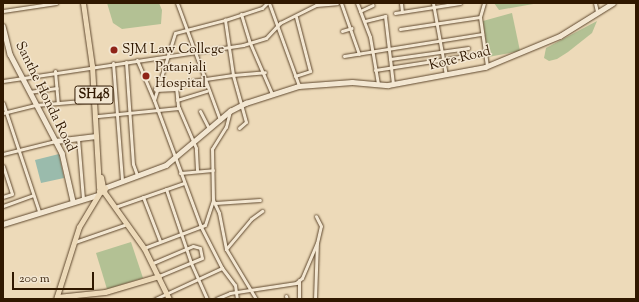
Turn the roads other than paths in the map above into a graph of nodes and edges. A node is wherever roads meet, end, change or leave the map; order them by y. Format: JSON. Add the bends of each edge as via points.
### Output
{"nodes":[{"id":1,"x":20,"y":3,"type":"edge"},
{"id":2,"x":56,"y":3,"type":"edge"},
{"id":3,"x":82,"y":3,"type":"edge"},
{"id":4,"x":86,"y":3,"type":"edge"},
{"id":5,"x":177,"y":3,"type":"edge"},
{"id":6,"x":268,"y":3,"type":"edge"},
{"id":7,"x":337,"y":3,"type":"edge"},
{"id":8,"x":341,"y":3,"type":"edge"},
{"id":9,"x":357,"y":3,"type":"edge"},
{"id":10,"x":401,"y":3,"type":"edge"},
{"id":11,"x":460,"y":3,"type":"edge"},
{"id":12,"x":484,"y":3,"type":"edge"},
{"id":13,"x":595,"y":3,"type":"edge"},
{"id":14,"x":613,"y":3,"type":"edge"},
{"id":15,"x":433,"y":5,"type":"edge"},
{"id":16,"x":373,"y":6,"type":"dead end"},
{"id":17,"x":21,"y":8,"type":"junction"},
{"id":18,"x":3,"y":11,"type":"edge"},
{"id":19,"x":360,"y":11,"type":"junction"},
{"id":20,"x":402,"y":12,"type":"junction"},
{"id":21,"x":597,"y":12,"type":"junction"},
{"id":22,"x":395,"y":13,"type":"dead end"},
{"id":23,"x":241,"y":14,"type":"junction"},
{"id":24,"x":296,"y":17,"type":"junction"},
{"id":25,"x":480,"y":17,"type":"junction"},
{"id":26,"x":225,"y":20,"type":"junction"},
{"id":27,"x":365,"y":21,"type":"junction"},
{"id":28,"x":437,"y":24,"type":"junction"},
{"id":29,"x":3,"y":26,"type":"edge"},
{"id":30,"x":187,"y":28,"type":"junction"},
{"id":31,"x":352,"y":28,"type":"junction"},
{"id":32,"x":278,"y":29,"type":"junction"},
{"id":33,"x":400,"y":29,"type":"dead end"},
{"id":34,"x":342,"y":31,"type":"dead end"},
{"id":35,"x":482,"y":34,"type":"junction"},
{"id":36,"x":4,"y":36,"type":"edge"},
{"id":37,"x":440,"y":41,"type":"junction"},
{"id":38,"x":250,"y":43,"type":"junction"},
{"id":39,"x":229,"y":47,"type":"junction"},
{"id":40,"x":468,"y":48,"type":"dead end"},
{"id":41,"x":388,"y":49,"type":"junction"},
{"id":42,"x":195,"y":51,"type":"junction"},
{"id":43,"x":441,"y":51,"type":"junction"},
{"id":44,"x":372,"y":52,"type":"junction"},
{"id":45,"x":358,"y":54,"type":"junction"},
{"id":46,"x":485,"y":54,"type":"junction"},
{"id":47,"x":168,"y":55,"type":"junction"},
{"id":48,"x":344,"y":56,"type":"dead end"},
{"id":49,"x":137,"y":60,"type":"junction"},
{"id":50,"x":390,"y":60,"type":"junction"},
{"id":51,"x":443,"y":61,"type":"junction"},
{"id":52,"x":113,"y":62,"type":"junction"},
{"id":53,"x":126,"y":62,"type":"junction"},
{"id":54,"x":93,"y":65,"type":"junction"},
{"id":55,"x":487,"y":66,"type":"junction"},
{"id":56,"x":391,"y":69,"type":"junction"},
{"id":57,"x":375,"y":70,"type":"junction"},
{"id":58,"x":56,"y":72,"type":"junction"},
{"id":59,"x":264,"y":72,"type":"junction"},
{"id":60,"x":446,"y":75,"type":"junction"},
{"id":61,"x":233,"y":76,"type":"junction"},
{"id":62,"x":295,"y":76,"type":"junction"},
{"id":63,"x":22,"y":77,"type":"junction"},
{"id":64,"x":204,"y":80,"type":"junction"},
{"id":65,"x":3,"y":81,"type":"edge"},
{"id":66,"x":378,"y":84,"type":"junction"},
{"id":67,"x":394,"y":84,"type":"junction"},
{"id":68,"x":299,"y":86,"type":"junction"},
{"id":69,"x":57,"y":88,"type":"junction"},
{"id":70,"x":176,"y":88,"type":"junction"},
{"id":71,"x":156,"y":89,"type":"junction"},
{"id":72,"x":207,"y":91,"type":"junction"},
{"id":73,"x":29,"y":92,"type":"junction"},
{"id":74,"x":272,"y":94,"type":"junction"},
{"id":75,"x":94,"y":100,"type":"junction"},
{"id":76,"x":154,"y":100,"type":"junction"},
{"id":77,"x":177,"y":100,"type":"junction"},
{"id":78,"x":3,"y":103,"type":"edge"},
{"id":79,"x":58,"y":103,"type":"junction"},
{"id":80,"x":34,"y":105,"type":"junction"},
{"id":81,"x":240,"y":106,"type":"junction"},
{"id":82,"x":179,"y":108,"type":"junction"},
{"id":83,"x":156,"y":110,"type":"junction"},
{"id":84,"x":200,"y":111,"type":"dead end"},
{"id":85,"x":5,"y":112,"type":"edge"},
{"id":86,"x":230,"y":112,"type":"junction"},
{"id":87,"x":130,"y":113,"type":"junction"},
{"id":88,"x":116,"y":114,"type":"junction"},
{"id":89,"x":98,"y":116,"type":"junction"},
{"id":90,"x":220,"y":120,"type":"junction"},
{"id":91,"x":239,"y":128,"type":"dead end"},
{"id":92,"x":209,"y":129,"type":"junction"},
{"id":93,"x":96,"y":136,"type":"junction"},
{"id":94,"x":78,"y":138,"type":"junction"},
{"id":95,"x":55,"y":141,"type":"junction"},
{"id":96,"x":193,"y":144,"type":"junction"},
{"id":97,"x":18,"y":150,"type":"junction"},
{"id":98,"x":3,"y":154,"type":"edge"},
{"id":99,"x":175,"y":159,"type":"junction"},
{"id":100,"x":3,"y":166,"type":"edge"},
{"id":101,"x":197,"y":170,"type":"junction"},
{"id":102,"x":213,"y":170,"type":"junction"},
{"id":103,"x":180,"y":173,"type":"junction"},
{"id":104,"x":137,"y":174,"type":"junction"},
{"id":105,"x":122,"y":181,"type":"junction"},
{"id":106,"x":184,"y":183,"type":"junction"},
{"id":107,"x":166,"y":189,"type":"junction"},
{"id":108,"x":101,"y":190,"type":"junction"},
{"id":109,"x":33,"y":195,"type":"junction"},
{"id":110,"x":3,"y":197,"type":"edge"},
{"id":111,"x":143,"y":197,"type":"junction"},
{"id":112,"x":83,"y":199,"type":"junction"},
{"id":113,"x":260,"y":200,"type":"dead end"},
{"id":114,"x":73,"y":201,"type":"junction"},
{"id":115,"x":214,"y":202,"type":"junction"},
{"id":116,"x":3,"y":206,"type":"edge"},
{"id":117,"x":115,"y":207,"type":"junction"},
{"id":118,"x":39,"y":211,"type":"junction"},
{"id":119,"x":262,"y":211,"type":"dead end"},
{"id":120,"x":316,"y":216,"type":"dead end"},
{"id":121,"x":3,"y":224,"type":"edge"},
{"id":122,"x":127,"y":224,"type":"junction"},
{"id":123,"x":201,"y":227,"type":"junction"},
{"id":124,"x":182,"y":233,"type":"junction"},
{"id":125,"x":160,"y":241,"type":"junction"},
{"id":126,"x":75,"y":242,"type":"junction"},
{"id":127,"x":316,"y":243,"type":"junction"},
{"id":128,"x":144,"y":248,"type":"junction"},
{"id":129,"x":226,"y":249,"type":"junction"},
{"id":130,"x":187,"y":250,"type":"junction"},
{"id":131,"x":152,"y":263,"type":"junction"},
{"id":132,"x":191,"y":263,"type":"junction"},
{"id":133,"x":222,"y":268,"type":"junction"},
{"id":134,"x":159,"y":276,"type":"junction"},
{"id":135,"x":199,"y":280,"type":"junction"},
{"id":136,"x":299,"y":280,"type":"junction"},
{"id":137,"x":251,"y":290,"type":"junction"},
{"id":138,"x":236,"y":292,"type":"junction"},
{"id":139,"x":93,"y":296,"type":"edge"},
{"id":140,"x":168,"y":297,"type":"edge"},
{"id":141,"x":56,"y":298,"type":"edge"},
{"id":142,"x":155,"y":299,"type":"edge"},
{"id":143,"x":207,"y":299,"type":"edge"},
{"id":144,"x":216,"y":299,"type":"edge"},
{"id":145,"x":237,"y":299,"type":"edge"},
{"id":146,"x":256,"y":299,"type":"edge"},
{"id":147,"x":299,"y":299,"type":"edge"},
{"id":148,"x":315,"y":299,"type":"edge"}],
"edges":[{"from":1,"to":17,"type":"street"},
{"from":2,"to":17,"type":"street"},
{"from":3,"to":54,"type":"main road","number":"SH48"},
{"from":4,"to":54,"type":"main road","number":"SH48"},
{"from":5,"to":30,"type":"street"},
{"from":6,"to":23,"type":"street"},
{"from":6,"to":32,"type":"street"},
{"from":7,"to":24,"type":"street","via":[[316,6]]},
{"from":8,"to":31,"type":"street"},
{"from":9,"to":19,"type":"street"},
{"from":10,"to":20,"type":"street"},
{"from":11,"to":15,"type":"street"},
{"from":12,"to":25,"type":"street"},
{"from":13,"to":21,"type":"street"},
{"from":14,"to":21,"type":"street","name":"Kote Road"},
{"from":15,"to":20,"type":"street"},
{"from":15,"to":28,"type":"street"},
{"from":16,"to":19,"type":"street"},
{"from":17,"to":18,"type":"street"},
{"from":19,"to":27,"type":"street"},
{"from":20,"to":22,"type":"street"},
{"from":21,"to":55,"type":"street","name":"Kote Road","via":[[560,36]]},
{"from":23,"to":26,"type":"street"},
{"from":23,"to":38,"type":"street"},
{"from":24,"to":32,"type":"street","via":[[280,24]]},
{"from":24,"to":62,"type":"street","via":[[310,71]]},
{"from":25,"to":28,"type":"street"},
{"from":25,"to":35,"type":"street"},
{"from":26,"to":30,"type":"street"},
{"from":26,"to":39,"type":"street"},
{"from":27,"to":41,"type":"street","via":[[385,16]]},
{"from":27,"to":44,"type":"street"},
{"from":28,"to":33,"type":"street"},
{"from":28,"to":37,"type":"street"},
{"from":29,"to":36,"type":"street","name":"Santhe Honda Road"},
{"from":30,"to":42,"type":"street"},
{"from":30,"to":47,"type":"street","via":[[175,33]]},
{"from":31,"to":34,"type":"street"},
{"from":31,"to":45,"type":"street"},
{"from":32,"to":38,"type":"street","via":[[266,38]]},
{"from":32,"to":62,"type":"street"},
{"from":35,"to":37,"type":"street"},
{"from":35,"to":46,"type":"street"},
{"from":36,"to":63,"type":"street","name":"Santhe Honda Road"},
{"from":37,"to":41,"type":"street"},
{"from":37,"to":43,"type":"street"},
{"from":38,"to":39,"type":"street"},
{"from":38,"to":59,"type":"street"},
{"from":39,"to":42,"type":"street"},
{"from":39,"to":61,"type":"street"},
{"from":40,"to":43,"type":"street"},
{"from":41,"to":44,"type":"street"},
{"from":41,"to":50,"type":"street"},
{"from":42,"to":47,"type":"street"},
{"from":42,"to":64,"type":"street"},
{"from":43,"to":50,"type":"street"},
{"from":43,"to":51,"type":"street"},
{"from":44,"to":45,"type":"street"},
{"from":44,"to":57,"type":"street"},
{"from":45,"to":48,"type":"street"},
{"from":46,"to":51,"type":"street"},
{"from":46,"to":55,"type":"street"},
{"from":47,"to":49,"type":"street"},
{"from":47,"to":71,"type":"street"},
{"from":49,"to":53,"type":"street"},
{"from":49,"to":76,"type":"street"},
{"from":50,"to":56,"type":"street"},
{"from":51,"to":56,"type":"street"},
{"from":51,"to":60,"type":"street"},
{"from":52,"to":53,"type":"street"},
{"from":52,"to":54,"type":"street"},
{"from":52,"to":88,"type":"street"},
{"from":53,"to":87,"type":"street"},
{"from":54,"to":58,"type":"street"},
{"from":54,"to":75,"type":"main road","number":"SH48"},
{"from":54,"to":89,"type":"main road","number":"SH48"},
{"from":55,"to":60,"type":"street","name":"Kote Road"},
{"from":56,"to":57,"type":"street"},
{"from":56,"to":67,"type":"street"},
{"from":57,"to":66,"type":"street"},
{"from":58,"to":63,"type":"street"},
{"from":58,"to":69,"type":"street"},
{"from":59,"to":61,"type":"street"},
{"from":59,"to":74,"type":"street"},
{"from":60,"to":67,"type":"street","name":"Kote Road"},
{"from":61,"to":64,"type":"street"},
{"from":61,"to":81,"type":"street"},
{"from":62,"to":68,"type":"street"},
{"from":63,"to":65,"type":"street"},
{"from":63,"to":73,"type":"street","name":"Santhe Honda Road"},
{"from":64,"to":70,"type":"street","via":[[192,81]]},
{"from":64,"to":72,"type":"street"},
{"from":66,"to":67,"type":"street","name":"Kote Road"},
{"from":66,"to":68,"type":"street","name":"Kote Road","via":[[352,82]]},
{"from":68,"to":74,"type":"street","name":"Kote Road"},
{"from":69,"to":73,"type":"street"},
{"from":69,"to":79,"type":"street"},
{"from":70,"to":71,"type":"street"},
{"from":70,"to":77,"type":"street"},
{"from":71,"to":76,"type":"street"},
{"from":72,"to":77,"type":"street"},
{"from":72,"to":90,"type":"street"},
{"from":73,"to":80,"type":"street","name":"Santhe Honda Road"},
{"from":74,"to":81,"type":"street","name":"Kote Road"},
{"from":75,"to":79,"type":"street"},
{"from":75,"to":93,"type":"main road","number":"SH48"},
{"from":76,"to":83,"type":"street"},
{"from":77,"to":82,"type":"street"},
{"from":78,"to":85,"type":"street"},
{"from":79,"to":80,"type":"street"},
{"from":80,"to":85,"type":"street"},
{"from":80,"to":95,"type":"street","name":"Santhe Honda Road"},
{"from":81,"to":86,"type":"street","name":"Kote Road"},
{"from":81,"to":91,"type":"street","via":[[246,122]]},
{"from":82,"to":83,"type":"street"},
{"from":82,"to":96,"type":"street"},
{"from":83,"to":87,"type":"street"},
{"from":83,"to":99,"type":"street"},
{"from":84,"to":92,"type":"street"},
{"from":85,"to":97,"type":"street"},
{"from":86,"to":90,"type":"street","name":"Kote Road"},
{"from":86,"to":102,"type":"street","via":[[226,127],[212,149]]},
{"from":87,"to":88,"type":"street"},
{"from":87,"to":104,"type":"street","via":[[133,164]]},
{"from":88,"to":89,"type":"street"},
{"from":88,"to":105,"type":"street"},
{"from":89,"to":108,"type":"main road","number":"SH48"},
{"from":90,"to":92,"type":"street","name":"Kote Road"},
{"from":92,"to":96,"type":"street","name":"Kote Road"},
{"from":93,"to":94,"type":"street"},
{"from":93,"to":108,"type":"main road","number":"SH48"},
{"from":94,"to":95,"type":"street"},
{"from":94,"to":112,"type":"street"},
{"from":95,"to":97,"type":"street"},
{"from":95,"to":114,"type":"street","name":"Santhe Honda Road","via":[[62,153]]},
{"from":96,"to":99,"type":"street","name":"Kote Road"},
{"from":96,"to":101,"type":"street","via":[[196,148]]},
{"from":97,"to":98,"type":"street"},
{"from":97,"to":109,"type":"street"},
{"from":99,"to":103,"type":"street"},
{"from":99,"to":104,"type":"street","name":"Kote Road","via":[[155,170]]},
{"from":100,"to":110,"type":"street","via":[[12,194]]},
{"from":101,"to":102,"type":"street"},
{"from":101,"to":103,"type":"street"},
{"from":102,"to":115,"type":"street"},
{"from":103,"to":106,"type":"street"},
{"from":104,"to":105,"type":"street","name":"Kote Road"},
{"from":105,"to":108,"type":"street","name":"Kote Road"},
{"from":106,"to":107,"type":"street"},
{"from":106,"to":123,"type":"street"},
{"from":107,"to":111,"type":"street"},
{"from":107,"to":124,"type":"street"},
{"from":108,"to":112,"type":"street","name":"Kote Road"},
{"from":108,"to":117,"type":"main road"},
{"from":108,"to":126,"type":"main road","via":[[82,219]]},
{"from":109,"to":116,"type":"street"},
{"from":109,"to":118,"type":"street"},
{"from":111,"to":117,"type":"street"},
{"from":111,"to":125,"type":"street"},
{"from":112,"to":114,"type":"street","name":"Kote Road"},
{"from":113,"to":115,"type":"street"},
{"from":114,"to":118,"type":"street","name":"Kote Road"},
{"from":115,"to":123,"type":"street","via":[[205,225]]},
{"from":115,"to":129,"type":"street"},
{"from":117,"to":122,"type":"main road"},
{"from":118,"to":121,"type":"street","name":"Kote Road"},
{"from":119,"to":129,"type":"street"},
{"from":120,"to":127,"type":"street","via":[[321,226]]},
{"from":122,"to":126,"type":"street"},
{"from":122,"to":128,"type":"main road"},
{"from":123,"to":124,"type":"street"},
{"from":123,"to":133,"type":"street"},
{"from":124,"to":125,"type":"street"},
{"from":124,"to":130,"type":"street"},
{"from":125,"to":128,"type":"street"},
{"from":126,"to":141,"type":"main road"},
{"from":127,"to":136,"type":"street"},
{"from":127,"to":148,"type":"street"},
{"from":128,"to":131,"type":"main road"},
{"from":129,"to":137,"type":"street"},
{"from":130,"to":131,"type":"street"},
{"from":130,"to":132,"type":"street"},
{"from":130,"to":132,"type":"street","via":[[198,246],[203,256]]},
{"from":131,"to":134,"type":"main road"},
{"from":132,"to":134,"type":"street"},
{"from":132,"to":135,"type":"street"},
{"from":133,"to":135,"type":"street"},
{"from":133,"to":138,"type":"street"},
{"from":134,"to":139,"type":"main road"},
{"from":134,"to":140,"type":"main road"},
{"from":135,"to":140,"type":"street"},
{"from":135,"to":143,"type":"street"},
{"from":136,"to":137,"type":"street"},
{"from":136,"to":147,"type":"street"},
{"from":137,"to":138,"type":"street"},
{"from":137,"to":146,"type":"street"},
{"from":138,"to":144,"type":"street"},
{"from":138,"to":145,"type":"street"},
{"from":139,"to":141,"type":"main road"},
{"from":140,"to":142,"type":"street"}]}
